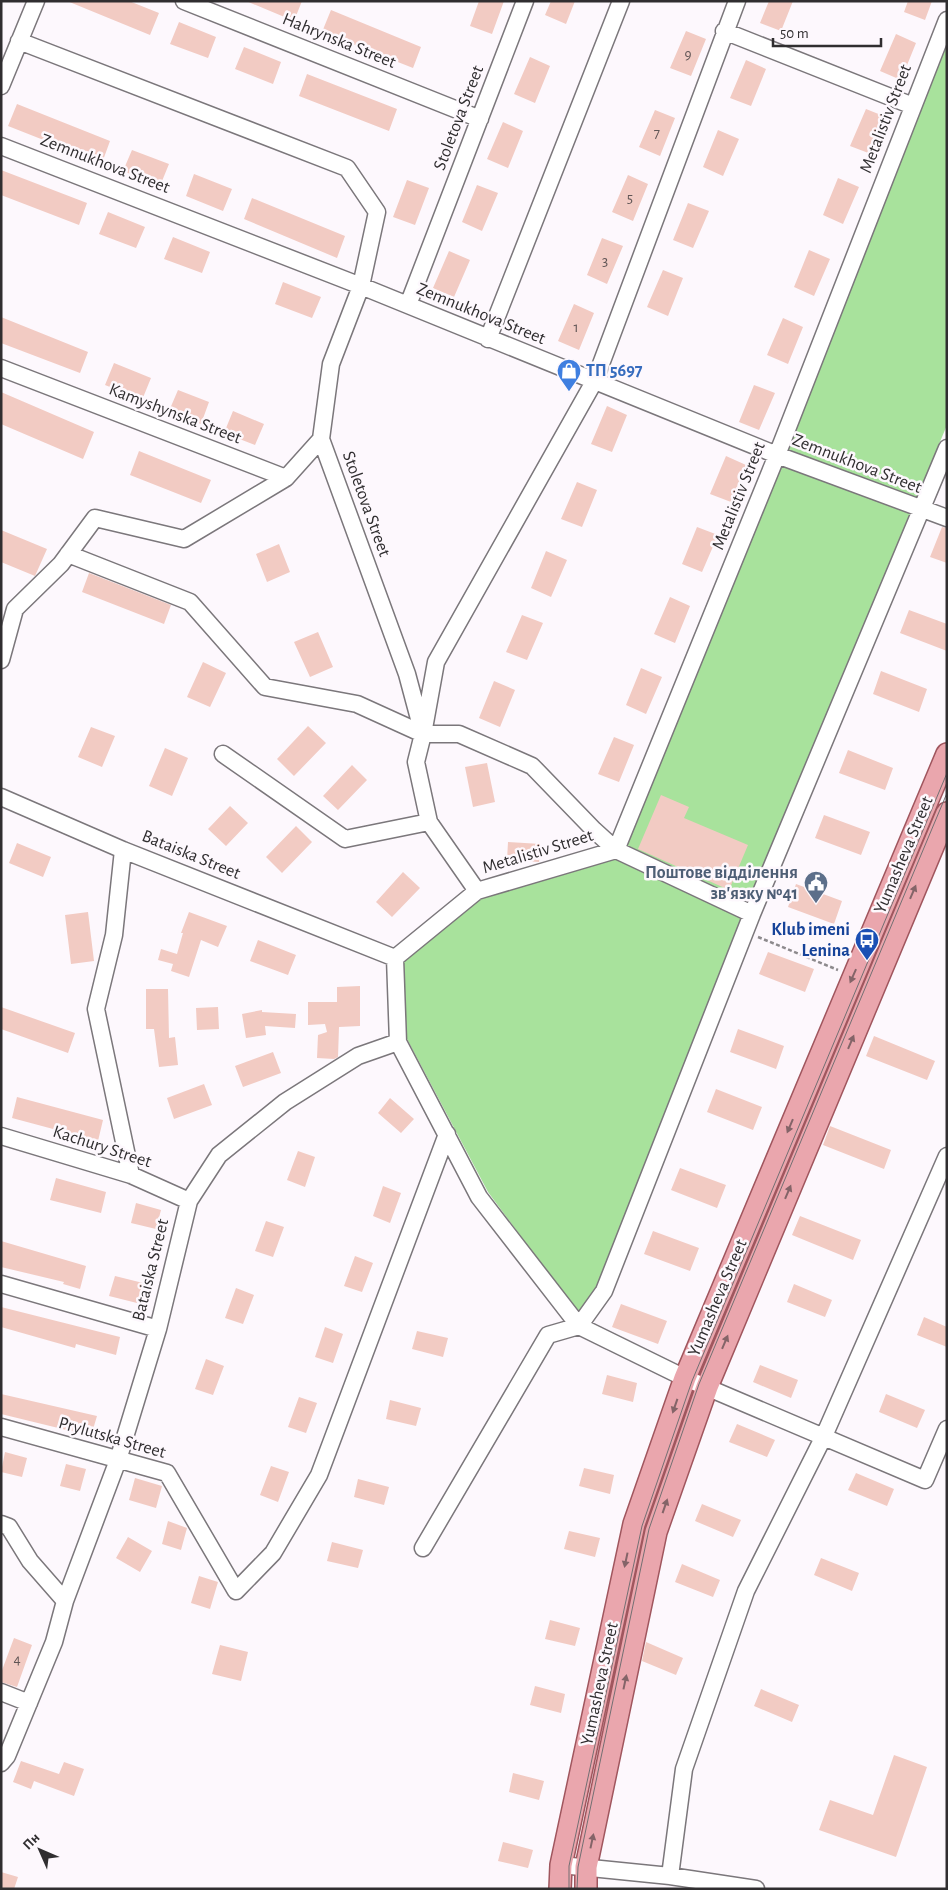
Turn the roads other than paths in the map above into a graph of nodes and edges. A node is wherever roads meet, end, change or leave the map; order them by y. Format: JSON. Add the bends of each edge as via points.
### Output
{"nodes":[{"id":1,"x":36,"y":1,"type":"edge"},
{"id":2,"x":184,"y":1,"type":"edge"},
{"id":3,"x":525,"y":1,"type":"edge"},
{"id":4,"x":621,"y":1,"type":"edge"},
{"id":5,"x":736,"y":1,"type":"edge"},
{"id":6,"x":947,"y":20,"type":"edge"},
{"id":7,"x":724,"y":31,"type":"junction"},
{"id":8,"x":19,"y":41,"type":"junction"},
{"id":9,"x":1,"y":86,"type":"edge"},
{"id":10,"x":913,"y":106,"type":"junction"},
{"id":11,"x":480,"y":119,"type":"junction"},
{"id":12,"x":1,"y":146,"type":"edge"},
{"id":13,"x":360,"y":286,"type":"junction"},
{"id":14,"x":408,"y":305,"type":"junction"},
{"id":15,"x":488,"y":339,"type":"junction"},
{"id":16,"x":1,"y":368,"type":"edge"},
{"id":17,"x":595,"y":380,"type":"junction"},
{"id":18,"x":321,"y":439,"type":"junction"},
{"id":19,"x":947,"y":448,"type":"edge"},
{"id":20,"x":777,"y":455,"type":"junction"},
{"id":21,"x":286,"y":478,"type":"junction"},
{"id":22,"x":921,"y":510,"type":"junction"},
{"id":23,"x":947,"y":518,"type":"edge"},
{"id":24,"x":68,"y":554,"type":"junction"},
{"id":25,"x":8,"y":607,"type":"edge"},
{"id":26,"x":1,"y":660,"type":"edge"},
{"id":27,"x":423,"y":734,"type":"junction"},
{"id":28,"x":223,"y":754,"type":"dead end"},
{"id":29,"x":947,"y":754,"type":"edge"},
{"id":30,"x":1,"y":797,"type":"edge"},
{"id":31,"x":947,"y":813,"type":"edge"},
{"id":32,"x":429,"y":822,"type":"junction"},
{"id":33,"x":123,"y":850,"type":"junction"},
{"id":34,"x":616,"y":850,"type":"junction"},
{"id":35,"x":477,"y":891,"type":"junction"},
{"id":36,"x":752,"y":914,"type":"junction"},
{"id":37,"x":395,"y":958,"type":"junction"},
{"id":38,"x":398,"y":1042,"type":"junction"},
{"id":39,"x":447,"y":1134,"type":"junction"},
{"id":40,"x":1,"y":1136,"type":"edge"},
{"id":41,"x":947,"y":1156,"type":"edge"},
{"id":42,"x":131,"y":1175,"type":"junction"},
{"id":43,"x":189,"y":1201,"type":"junction"},
{"id":44,"x":1,"y":1284,"type":"edge"},
{"id":45,"x":579,"y":1326,"type":"junction"},
{"id":46,"x":158,"y":1329,"type":"junction"},
{"id":47,"x":685,"y":1378,"type":"junction"},
{"id":48,"x":707,"y":1387,"type":"junction"},
{"id":49,"x":1,"y":1427,"type":"edge"},
{"id":50,"x":947,"y":1429,"type":"edge"},
{"id":51,"x":824,"y":1436,"type":"junction"},
{"id":52,"x":118,"y":1460,"type":"junction"},
{"id":53,"x":1,"y":1524,"type":"edge"},
{"id":54,"x":423,"y":1548,"type":"dead end"},
{"id":55,"x":64,"y":1602,"type":"junction"},
{"id":56,"x":1,"y":1692,"type":"edge"},
{"id":57,"x":29,"y":1703,"type":"junction"},
{"id":58,"x":1,"y":1763,"type":"edge"},
{"id":59,"x":561,"y":1865,"type":"junction"},
{"id":60,"x":586,"y":1867,"type":"junction"},
{"id":61,"x":670,"y":1876,"type":"junction"},
{"id":62,"x":560,"y":1889,"type":"edge"},
{"id":63,"x":586,"y":1889,"type":"edge"},
{"id":64,"x":756,"y":1889,"type":"edge"}],
"edges":[{"from":1,"to":8,"type":"street"},
{"from":2,"to":11,"type":"street","name":"Hahrynska Street"},
{"from":3,"to":11,"type":"street","name":"Stoletova Street"},
{"from":4,"to":15,"type":"street"},
{"from":5,"to":7,"type":"street","name":"Metalistiv Street"},
{"from":6,"to":10,"type":"street","name":"Metalistiv Street"},
{"from":7,"to":10,"type":"street"},
{"from":7,"to":17,"type":"street","name":"Metalistiv Street"},
{"from":8,"to":9,"type":"street"},
{"from":8,"to":13,"type":"street","name":"Stoletova Street","via":[[347,168],[377,212]]},
{"from":10,"to":20,"type":"street","name":"Metalistiv Street"},
{"from":11,"to":14,"type":"street","name":"Stoletova Street"},
{"from":12,"to":13,"type":"street","name":"Zemnukhova Street"},
{"from":13,"to":14,"type":"street","name":"Zemnukhova Street"},
{"from":13,"to":18,"type":"street","name":"Stoletova Street","via":[[331,364]]},
{"from":14,"to":15,"type":"street","name":"Zemnukhova Street"},
{"from":15,"to":17,"type":"street","name":"Zemnukhova Street"},
{"from":16,"to":21,"type":"street","name":"Kamyshynska Street"},
{"from":17,"to":20,"type":"street","name":"Zemnukhova Street"},
{"from":17,"to":27,"type":"street","name":"Metalistiv Street","via":[[436,662]]},
{"from":18,"to":21,"type":"street"},
{"from":18,"to":27,"type":"street","name":"Stoletova Street","via":[[407,674]]},
{"from":19,"to":22,"type":"street"},
{"from":20,"to":22,"type":"street","name":"Zemnukhova Street"},
{"from":20,"to":34,"type":"street","name":"Metalistiv Street"},
{"from":21,"to":24,"type":"street","via":[[184,539],[95,518]]},
{"from":22,"to":23,"type":"street","name":"Zemnukhova Street"},
{"from":22,"to":36,"type":"street"},
{"from":24,"to":25,"type":"street","via":[[61,564]]},
{"from":24,"to":27,"type":"street","via":[[190,602],[265,687],[357,704]]},
{"from":25,"to":26,"type":"street"},
{"from":27,"to":32,"type":"street","name":"Metalistiv Street","via":[[416,762]]},
{"from":27,"to":34,"type":"street","via":[[459,734],[532,766]]},
{"from":28,"to":32,"type":"street","via":[[346,839]]},
{"from":29,"to":47,"type":"main road","name":"Yumasheva Street","one_way":true},
{"from":30,"to":33,"type":"street","name":"Bataiska Street"},
{"from":48,"to":31,"type":"main road","name":"Yumasheva Street","one_way":true},
{"from":32,"to":35,"type":"street","name":"Metalistiv Street"},
{"from":33,"to":37,"type":"street","name":"Bataiska Street"},
{"from":33,"to":42,"type":"street","via":[[114,935],[96,1010]]},
{"from":34,"to":35,"type":"street","name":"Metalistiv Street"},
{"from":34,"to":36,"type":"street"},
{"from":35,"to":37,"type":"street","name":"Metalistiv Street"},
{"from":36,"to":45,"type":"street","via":[[604,1291]]},
{"from":37,"to":38,"type":"street"},
{"from":38,"to":39,"type":"street"},
{"from":38,"to":43,"type":"street","name":"Bataiska Street","via":[[358,1056],[285,1102],[219,1156]]},
{"from":39,"to":45,"type":"street","via":[[479,1196]]},
{"from":39,"to":52,"type":"street","name":"Prylutska Street","via":[[318,1475],[273,1553],[236,1590],[167,1473]]},
{"from":40,"to":42,"type":"street","name":"Kachury Street"},
{"from":41,"to":51,"type":"street"},
{"from":42,"to":43,"type":"street","name":"Kachury Street"},
{"from":43,"to":46,"type":"street","name":"Bataiska Street"},
{"from":44,"to":46,"type":"street"},
{"from":45,"to":47,"type":"street"},
{"from":45,"to":54,"type":"street","via":[[548,1335]]},
{"from":46,"to":52,"type":"street","name":"Bataiska Street"},
{"from":47,"to":48,"type":"street"},
{"from":47,"to":59,"type":"main road","name":"Yumasheva Street","one_way":true,"via":[[634,1524]]},
{"from":48,"to":51,"type":"street"},
{"from":60,"to":48,"type":"main road","name":"Yumasheva Street","one_way":true,"via":[[656,1532]]},
{"from":49,"to":52,"type":"street","name":"Prylutska Street"},
{"from":50,"to":51,"type":"street","via":[[926,1480]]},
{"from":51,"to":61,"type":"street","via":[[746,1591],[697,1731],[684,1769]]},
{"from":52,"to":55,"type":"street","name":"Bataiska Street"},
{"from":53,"to":55,"type":"street","via":[[9,1527],[30,1561]]},
{"from":55,"to":57,"type":"street","name":"Bataiska Street","via":[[54,1642]]},
{"from":56,"to":57,"type":"street"},
{"from":57,"to":58,"type":"street","name":"Bataiska Street"},
{"from":59,"to":60,"type":"street"},
{"from":59,"to":62,"type":"main road","name":"Yumasheva Street"},
{"from":60,"to":61,"type":"street"},
{"from":60,"to":63,"type":"main road","name":"Yumasheva Street"},
{"from":61,"to":64,"type":"street"}]}
